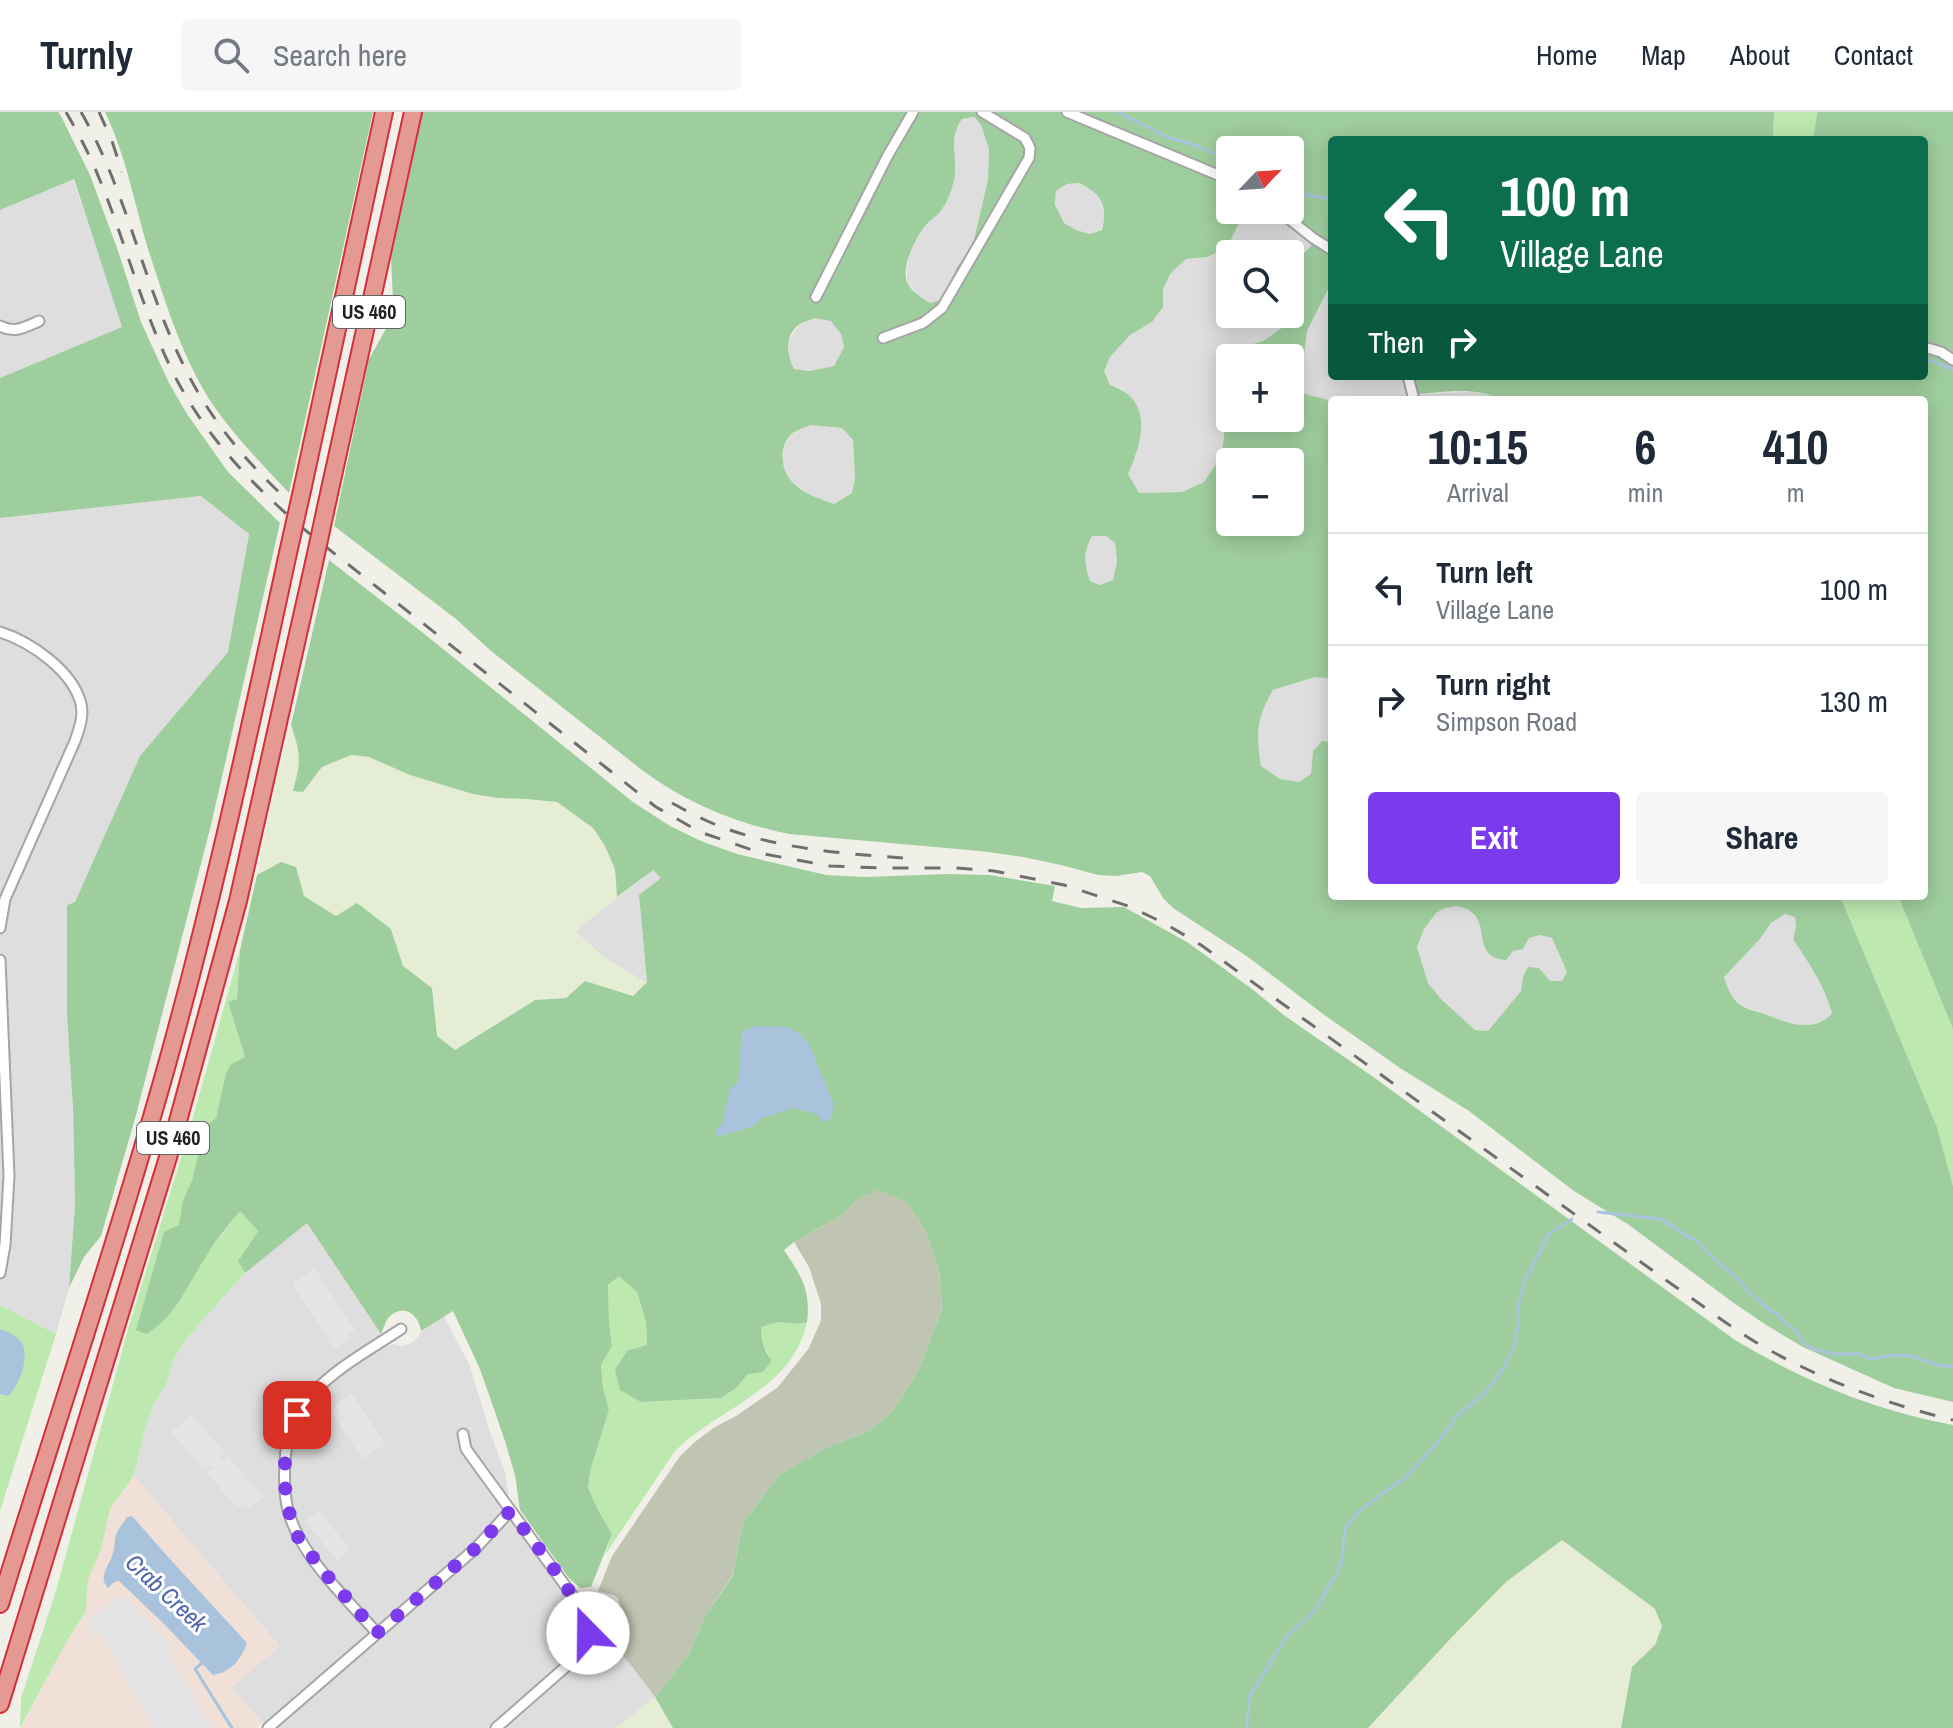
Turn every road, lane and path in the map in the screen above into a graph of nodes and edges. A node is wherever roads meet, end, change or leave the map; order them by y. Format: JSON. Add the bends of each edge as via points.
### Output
{"nodes":[{"id":1,"x":384,"y":112,"type":"edge"},
{"id":2,"x":413,"y":112,"type":"edge"},
{"id":3,"x":913,"y":112,"type":"edge"},
{"id":4,"x":982,"y":112,"type":"edge"},
{"id":5,"x":1067,"y":112,"type":"edge"},
{"id":6,"x":1216,"y":174,"type":"edge"},
{"id":7,"x":1296,"y":224,"type":"edge"},
{"id":8,"x":1328,"y":247,"type":"edge"},
{"id":9,"x":816,"y":297,"type":"dead end"},
{"id":10,"x":39,"y":321,"type":"dead end"},
{"id":11,"x":0,"y":326,"type":"edge"},
{"id":12,"x":883,"y":338,"type":"dead end"},
{"id":13,"x":1928,"y":348,"type":"edge"},
{"id":14,"x":1953,"y":360,"type":"edge"},
{"id":15,"x":0,"y":632,"type":"edge"},
{"id":16,"x":0,"y":928,"type":"edge"},
{"id":17,"x":0,"y":960,"type":"edge"},
{"id":18,"x":1,"y":997,"type":"edge"},
{"id":19,"x":0,"y":1273,"type":"edge"},
{"id":20,"x":401,"y":1329,"type":"dead end"},
{"id":21,"x":463,"y":1434,"type":"dead end"},
{"id":22,"x":510,"y":1511,"type":"junction"},
{"id":23,"x":0,"y":1604,"type":"edge"},
{"id":24,"x":377,"y":1633,"type":"junction"},
{"id":25,"x":0,"y":1704,"type":"edge"},
{"id":26,"x":268,"y":1728,"type":"edge"},
{"id":27,"x":496,"y":1728,"type":"edge"}],
"edges":[{"from":1,"to":23,"type":"highway","number":"US 460","bridge":true,"via":[[209,907],[148,1131]]},
{"from":2,"to":25,"type":"highway","number":"US 460","bridge":true,"via":[[238,901],[169,1154]]},
{"from":3,"to":9,"type":"street"},
{"from":4,"to":12,"type":"street","via":[[1025,138],[1029,158],[942,308],[923,323]]},
{"from":5,"to":6,"type":"street"},
{"from":7,"to":8,"type":"street"},
{"from":10,"to":11,"type":"street","via":[[17,330]]},
{"from":13,"to":14,"type":"street"},
{"from":15,"to":16,"type":"street","via":[[38,650],[59,669],[82,705],[82,721],[5,899]]},
{"from":17,"to":18,"type":"street"},
{"from":18,"to":19,"type":"street","via":[[9,1176]]},
{"from":20,"to":24,"type":"street","via":[[310,1396],[286,1447],[288,1509],[298,1537]]},
{"from":21,"to":22,"type":"street","via":[[466,1449]]},
{"from":22,"to":24,"type":"street","via":[[476,1548]]},
{"from":22,"to":27,"type":"street","via":[[578,1603],[588,1625],[587,1644]]},
{"from":24,"to":26,"type":"street"}]}
